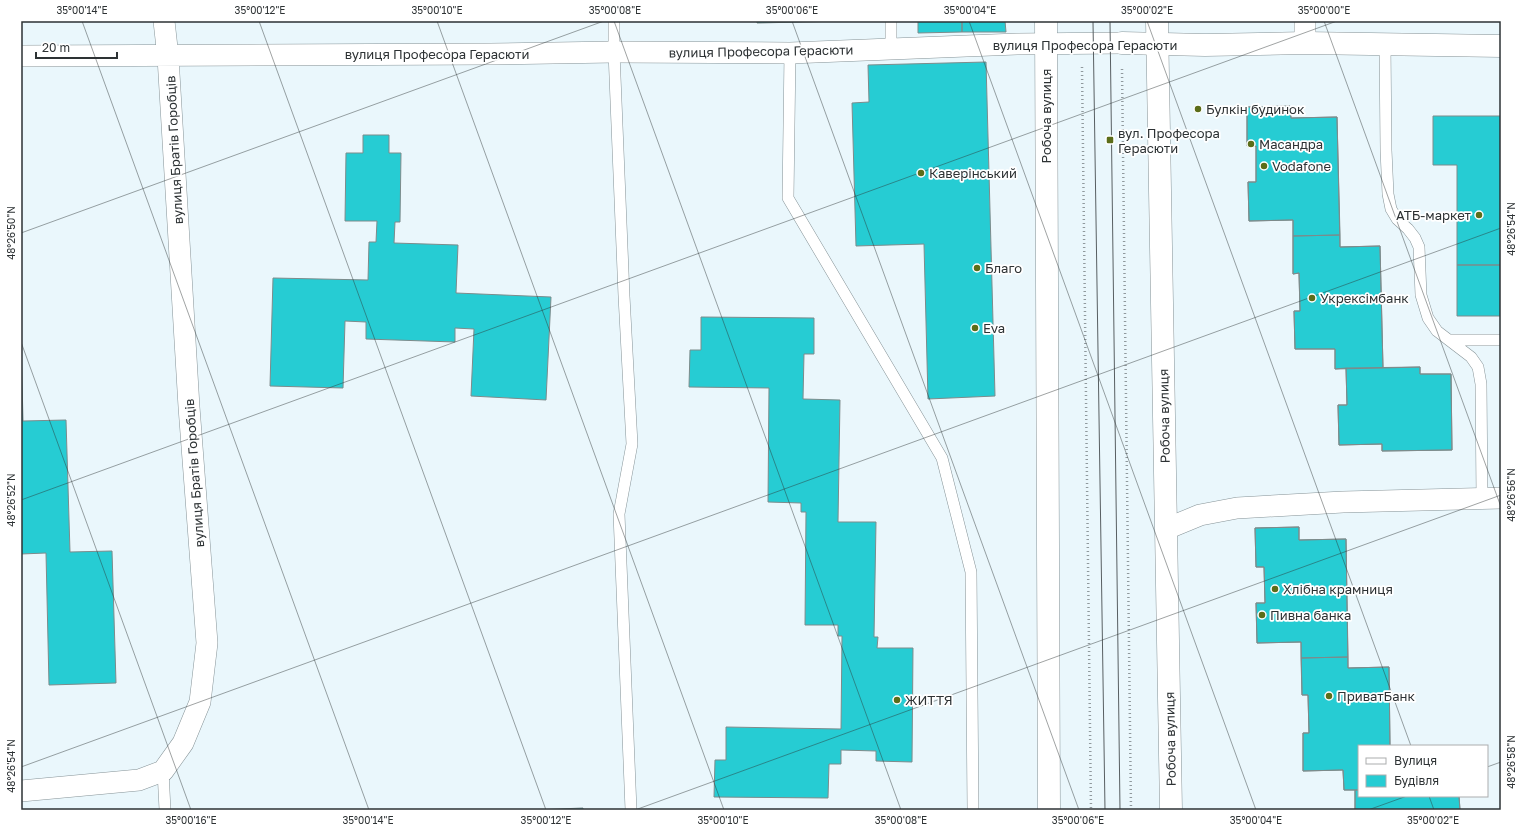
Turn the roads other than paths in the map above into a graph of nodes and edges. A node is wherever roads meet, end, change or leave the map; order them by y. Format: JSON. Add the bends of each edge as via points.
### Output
{"nodes":[{"id":1,"x":164,"y":21,"type":"edge"},
{"id":2,"x":614,"y":21,"type":"edge"},
{"id":3,"x":892,"y":21,"type":"edge"},
{"id":4,"x":1046,"y":21,"type":"edge"},
{"id":5,"x":1157,"y":21,"type":"edge"},
{"id":6,"x":1305,"y":21,"type":"edge"},
{"id":7,"x":1122,"y":43,"type":"joint"},
{"id":8,"x":1157,"y":43,"type":"junction"},
{"id":9,"x":1305,"y":43,"type":"junction"},
{"id":10,"x":1046,"y":44,"type":"junction"},
{"id":11,"x":1385,"y":44,"type":"junction"},
{"id":12,"x":1501,"y":46,"type":"edge"},
{"id":13,"x":891,"y":49,"type":"junction"},
{"id":14,"x":614,"y":52,"type":"junction"},
{"id":15,"x":790,"y":53,"type":"junction"},
{"id":16,"x":21,"y":56,"type":"edge"},
{"id":17,"x":168,"y":56,"type":"junction"},
{"id":18,"x":1449,"y":340,"type":"junction"},
{"id":19,"x":1501,"y":340,"type":"edge"},
{"id":20,"x":1491,"y":498,"type":"edge"},
{"id":21,"x":1166,"y":529,"type":"junction"},
{"id":22,"x":163,"y":771,"type":"junction"},
{"id":23,"x":21,"y":791,"type":"edge"},
{"id":24,"x":165,"y":810,"type":"edge"},
{"id":25,"x":631,"y":810,"type":"edge"},
{"id":26,"x":973,"y":810,"type":"edge"},
{"id":27,"x":1049,"y":810,"type":"edge"},
{"id":28,"x":1171,"y":810,"type":"edge"}],
"edges":[{"from":1,"to":17,"type":"street","name":"вулиця Братів Горобців"},
{"from":2,"to":14,"type":"lane"},
{"from":3,"to":13,"type":"lane"},
{"from":4,"to":10,"type":"main road","name":"Робоча вулиця"},
{"from":5,"to":8,"type":"main road","name":"Робоча вулиця"},
{"from":6,"to":9,"type":"street"},
{"from":7,"to":8,"type":"main road","name":"вулиця Професора Герасюти"},
{"from":7,"to":10,"type":"street","name":"вулиця Професора Герасюти"},
{"from":8,"to":9,"type":"main road","name":"вулиця Професора Герасюти"},
{"from":8,"to":21,"type":"main road","name":"Робоча вулиця"},
{"from":9,"to":11,"type":"main road","name":"вулиця Професора Герасюти"},
{"from":10,"to":13,"type":"street","name":"вулиця Професора Герасюти"},
{"from":10,"to":27,"type":"main road","name":"Робоча вулиця"},
{"from":11,"to":12,"type":"main road","name":"вулиця Професора Герасюти"},
{"from":11,"to":18,"type":"lane","via":[[1386,150],[1391,209],[1415,238],[1419,247],[1421,295],[1428,318],[1436,331]]},
{"from":13,"to":15,"type":"street","name":"вулиця Професора Герасюти"},
{"from":14,"to":15,"type":"street","name":"вулиця Професора Герасюти"},
{"from":14,"to":17,"type":"street","name":"вулиця Професора Герасюти"},
{"from":14,"to":25,"type":"lane","via":[[632,444],[620,514]]},
{"from":15,"to":26,"type":"lane","via":[[788,198],[942,458],[971,572]]},
{"from":16,"to":17,"type":"street","name":"вулиця Професора Герасюти"},
{"from":17,"to":22,"type":"street","name":"вулиця Братів Горобців","via":[[189,407],[207,643],[200,702],[183,743]]},
{"from":18,"to":19,"type":"lane"},
{"from":18,"to":20,"type":"lane","via":[[1471,356],[1478,367]]},
{"from":20,"to":21,"type":"street","via":[[1237,508],[1200,515]]},
{"from":21,"to":28,"type":"main road","name":"Робоча вулиця"},
{"from":22,"to":23,"type":"street","via":[[139,780]]},
{"from":22,"to":24,"type":"lane"}]}
